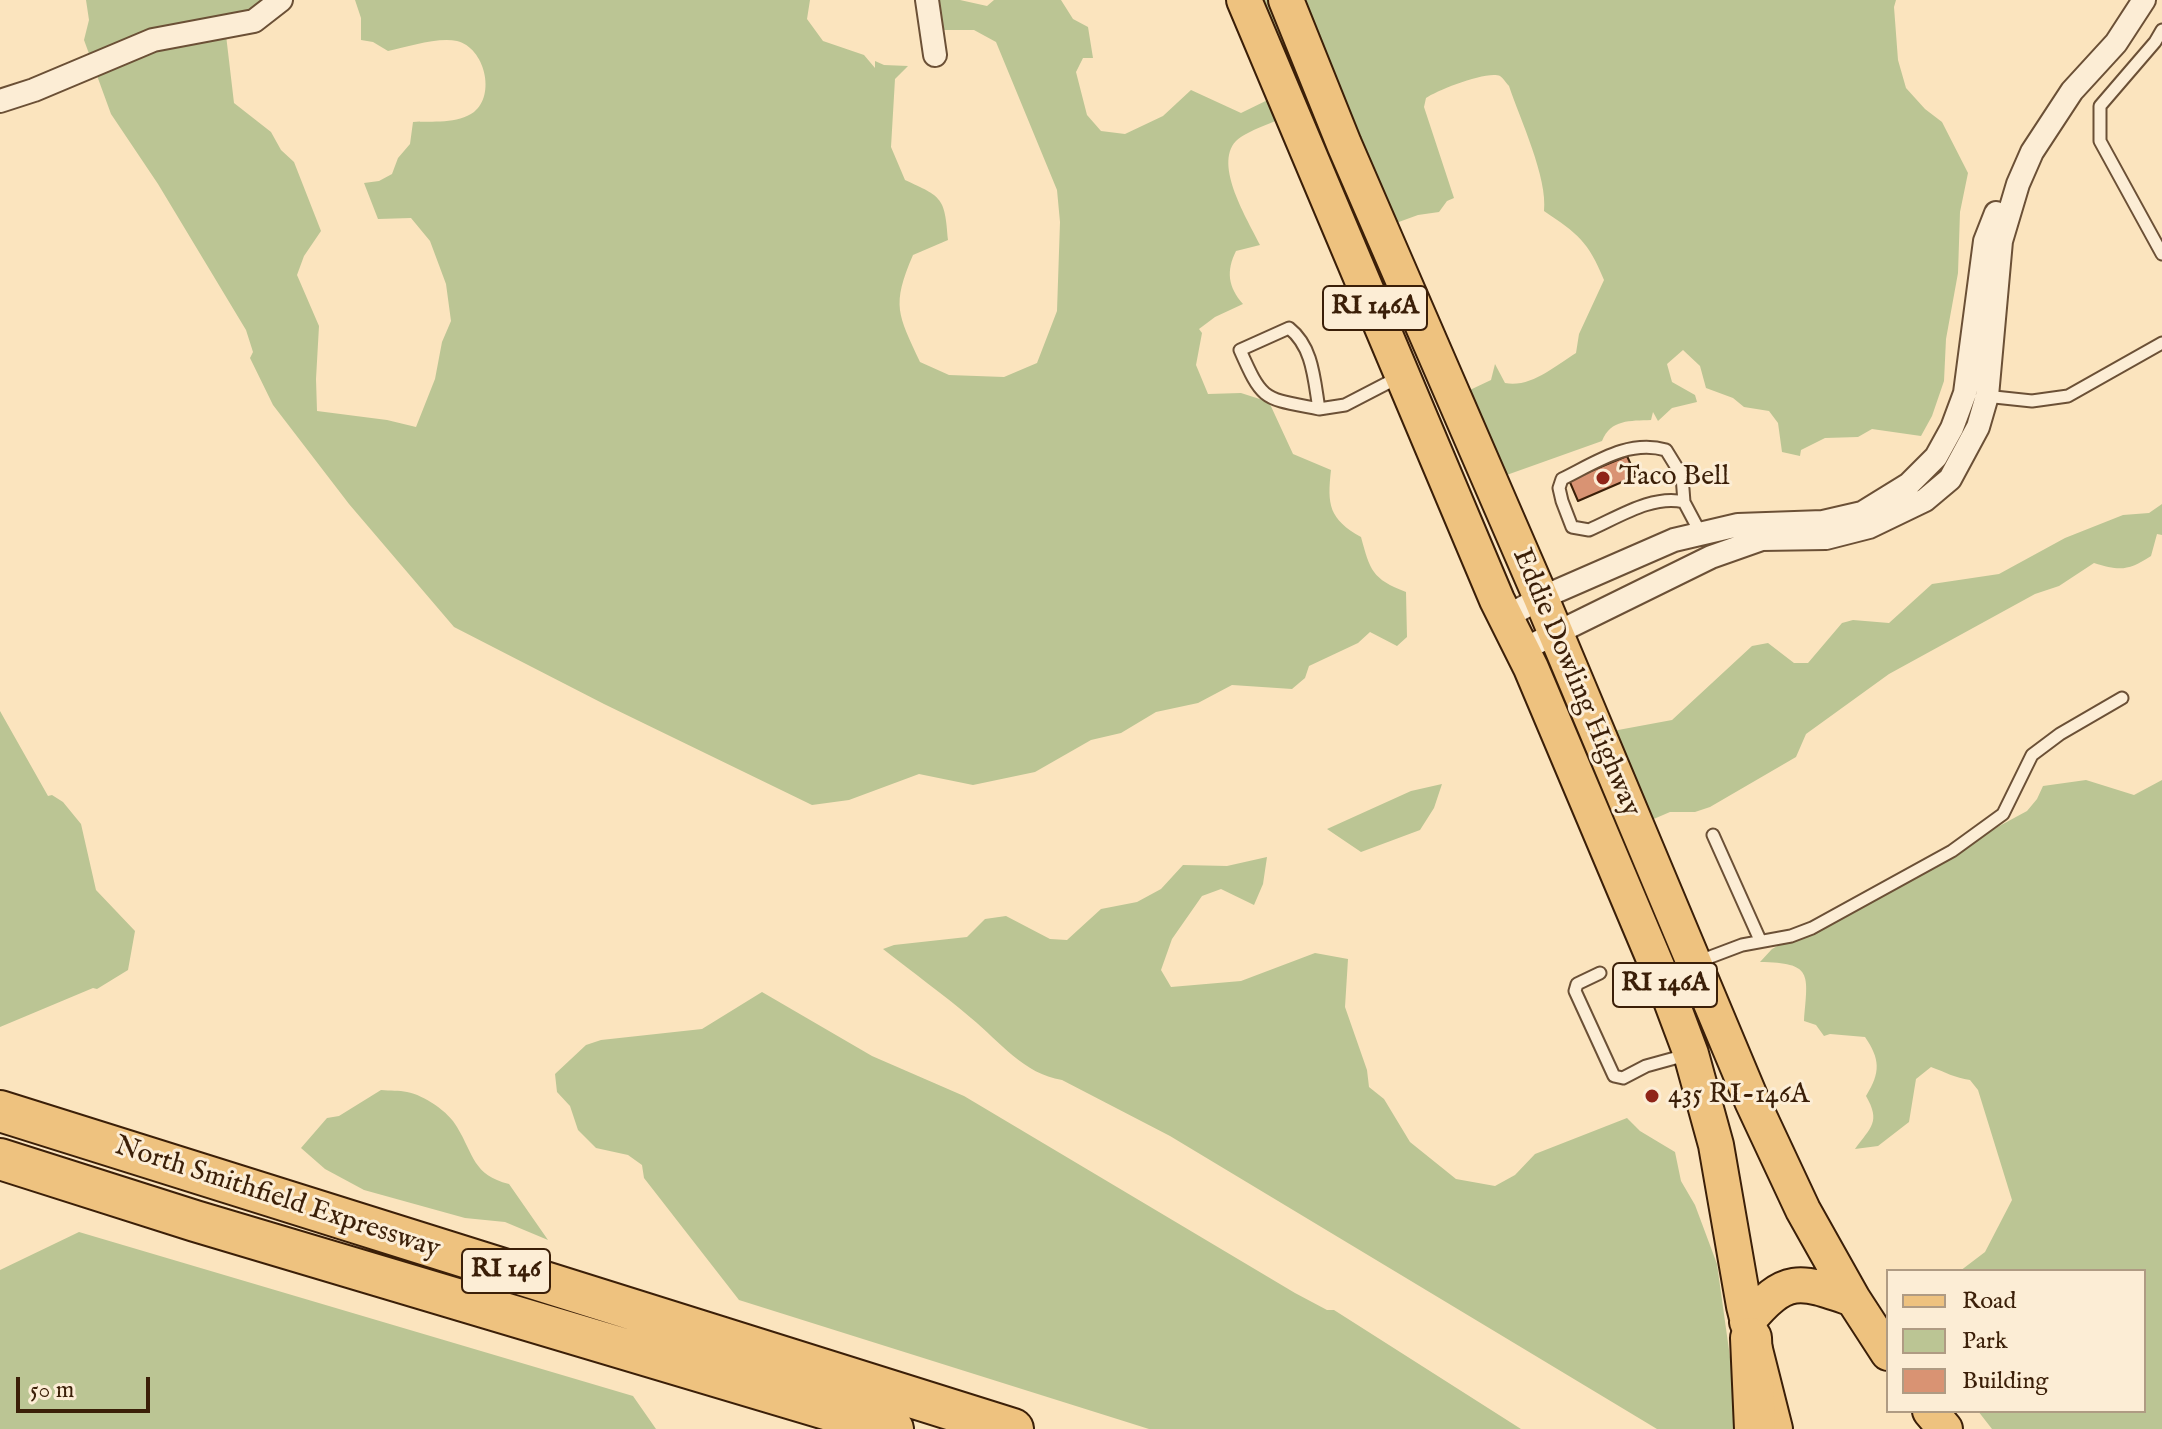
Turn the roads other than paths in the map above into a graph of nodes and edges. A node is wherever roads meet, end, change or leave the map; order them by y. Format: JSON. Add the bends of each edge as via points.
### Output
{"nodes":[{"id":1,"x":281,"y":0,"type":"edge"},
{"id":2,"x":927,"y":0,"type":"edge"},
{"id":3,"x":1244,"y":0,"type":"edge"},
{"id":4,"x":1286,"y":0,"type":"edge"},
{"id":5,"x":2129,"y":0,"type":"edge"},
{"id":6,"x":2144,"y":0,"type":"edge"},
{"id":7,"x":2162,"y":30,"type":"edge"},
{"id":8,"x":935,"y":55,"type":"dead end"},
{"id":9,"x":0,"y":101,"type":"edge"},
{"id":10,"x":2162,"y":254,"type":"edge"},
{"id":11,"x":2162,"y":343,"type":"edge"},
{"id":12,"x":1403,"y":375,"type":"junction"},
{"id":13,"x":1976,"y":395,"type":"junction"},
{"id":14,"x":1319,"y":409,"type":"junction"},
{"id":15,"x":1684,"y":502,"type":"junction"},
{"id":16,"x":1701,"y":534,"type":"junction"},
{"id":17,"x":1711,"y":557,"type":"junction"},
{"id":18,"x":1541,"y":598,"type":"junction"},
{"id":19,"x":1506,"y":617,"type":"junction"},
{"id":20,"x":1554,"y":632,"type":"junction"},
{"id":21,"x":1522,"y":650,"type":"junction"},
{"id":22,"x":2122,"y":698,"type":"dead end"},
{"id":23,"x":1713,"y":835,"type":"dead end"},
{"id":24,"x":1760,"y":940,"type":"junction"},
{"id":25,"x":1693,"y":963,"type":"junction"},
{"id":26,"x":1600,"y":973,"type":"dead end"},
{"id":27,"x":1691,"y":1054,"type":"junction"},
{"id":28,"x":0,"y":1111,"type":"edge"},
{"id":29,"x":0,"y":1159,"type":"edge"},
{"id":30,"x":1853,"y":1299,"type":"junction"},
{"id":31,"x":1749,"y":1330,"type":"junction"},
{"id":32,"x":1886,"y":1350,"type":"edge"},
{"id":33,"x":1932,"y":1413,"type":"edge"},
{"id":34,"x":893,"y":1429,"type":"edge"},
{"id":35,"x":1013,"y":1429,"type":"edge"},
{"id":36,"x":1755,"y":1429,"type":"edge"},
{"id":37,"x":1775,"y":1429,"type":"edge"},
{"id":38,"x":1945,"y":1429,"type":"edge"}],
"edges":[{"from":1,"to":9,"type":"street","via":[[254,21],[153,40]]},
{"from":2,"to":8,"type":"street"},
{"from":3,"to":12,"type":"main road","name":"Eddie Dowling Highway","number":"RI 146A"},
{"from":4,"to":18,"type":"main road","name":"Eddie Dowling Highway","number":"RI 146A"},
{"from":5,"to":13,"type":"street","via":[[2017,153],[1985,241]]},
{"from":6,"to":13,"type":"street","via":[[2116,43],[2072,91],[2018,184],[2001,241]]},
{"from":7,"to":10,"type":"lane","via":[[2100,106],[2098,121],[2100,141]]},
{"from":11,"to":13,"type":"lane","via":[[2068,396],[2032,401]]},
{"from":12,"to":14,"type":"lane","via":[[1345,405]]},
{"from":12,"to":19,"type":"main road","name":"Eddie Dowling Highway","number":"RI 146A"},
{"from":13,"to":16,"type":"street","via":[[1936,457],[1909,484],[1862,513],[1823,522],[1738,525]]},
{"from":13,"to":17,"type":"street","via":[[1978,427],[1950,479],[1925,500],[1869,527],[1826,538],[1762,539]]},
{"from":14,"to":14,"type":"lane","via":[[1273,400],[1256,386],[1240,350],[1289,328],[1302,339]]},
{"from":15,"to":15,"type":"lane","via":[[1659,501],[1589,530],[1572,527],[1559,488],[1562,479],[1629,447],[1651,446],[1666,450],[1682,476]]},
{"from":15,"to":16,"type":"lane"},
{"from":16,"to":17,"type":"street"},
{"from":16,"to":18,"type":"street","via":[[1674,540]]},
{"from":17,"to":20,"type":"street"},
{"from":18,"to":19,"type":"street"},
{"from":18,"to":20,"type":"main road","name":"Eddie Dowling Highway","number":"RI 146A"},
{"from":19,"to":21,"type":"main road","name":"Eddie Dowling Highway","number":"RI 146A"},
{"from":20,"to":21,"type":"street"},
{"from":20,"to":25,"type":"main road","name":"Eddie Dowling Highway","number":"RI 146A"},
{"from":21,"to":27,"type":"main road","name":"Eddie Dowling Highway","number":"RI 146A"},
{"from":22,"to":24,"type":"lane","via":[[2032,755],[2003,814],[1952,851],[1812,928]]},
{"from":23,"to":24,"type":"lane"},
{"from":24,"to":25,"type":"lane"},
{"from":25,"to":30,"type":"main road","name":"Eddie Dowling Highway","number":"RI 146A","via":[[1785,1174]]},
{"from":26,"to":27,"type":"lane","via":[[1577,984],[1575,991],[1614,1076],[1623,1078]]},
{"from":27,"to":31,"type":"main road","name":"Eddie Dowling Highway","number":"RI 146A","via":[[1716,1145]]},
{"from":28,"to":35,"type":"highway","name":"North Smithfield Expressway","number":"RI 146"},
{"from":29,"to":34,"type":"highway","name":"North Smithfield Expressway","number":"RI 146"},
{"from":30,"to":31,"type":"main road","via":[[1819,1287],[1787,1287],[1773,1293]]},
{"from":30,"to":32,"type":"main road","name":"Eddie Dowling Highway","number":"RI 146A"},
{"from":31,"to":36,"type":"highway"},
{"from":31,"to":37,"type":"main road","number":"RI 146A"},
{"from":33,"to":38,"type":"main road"}]}
